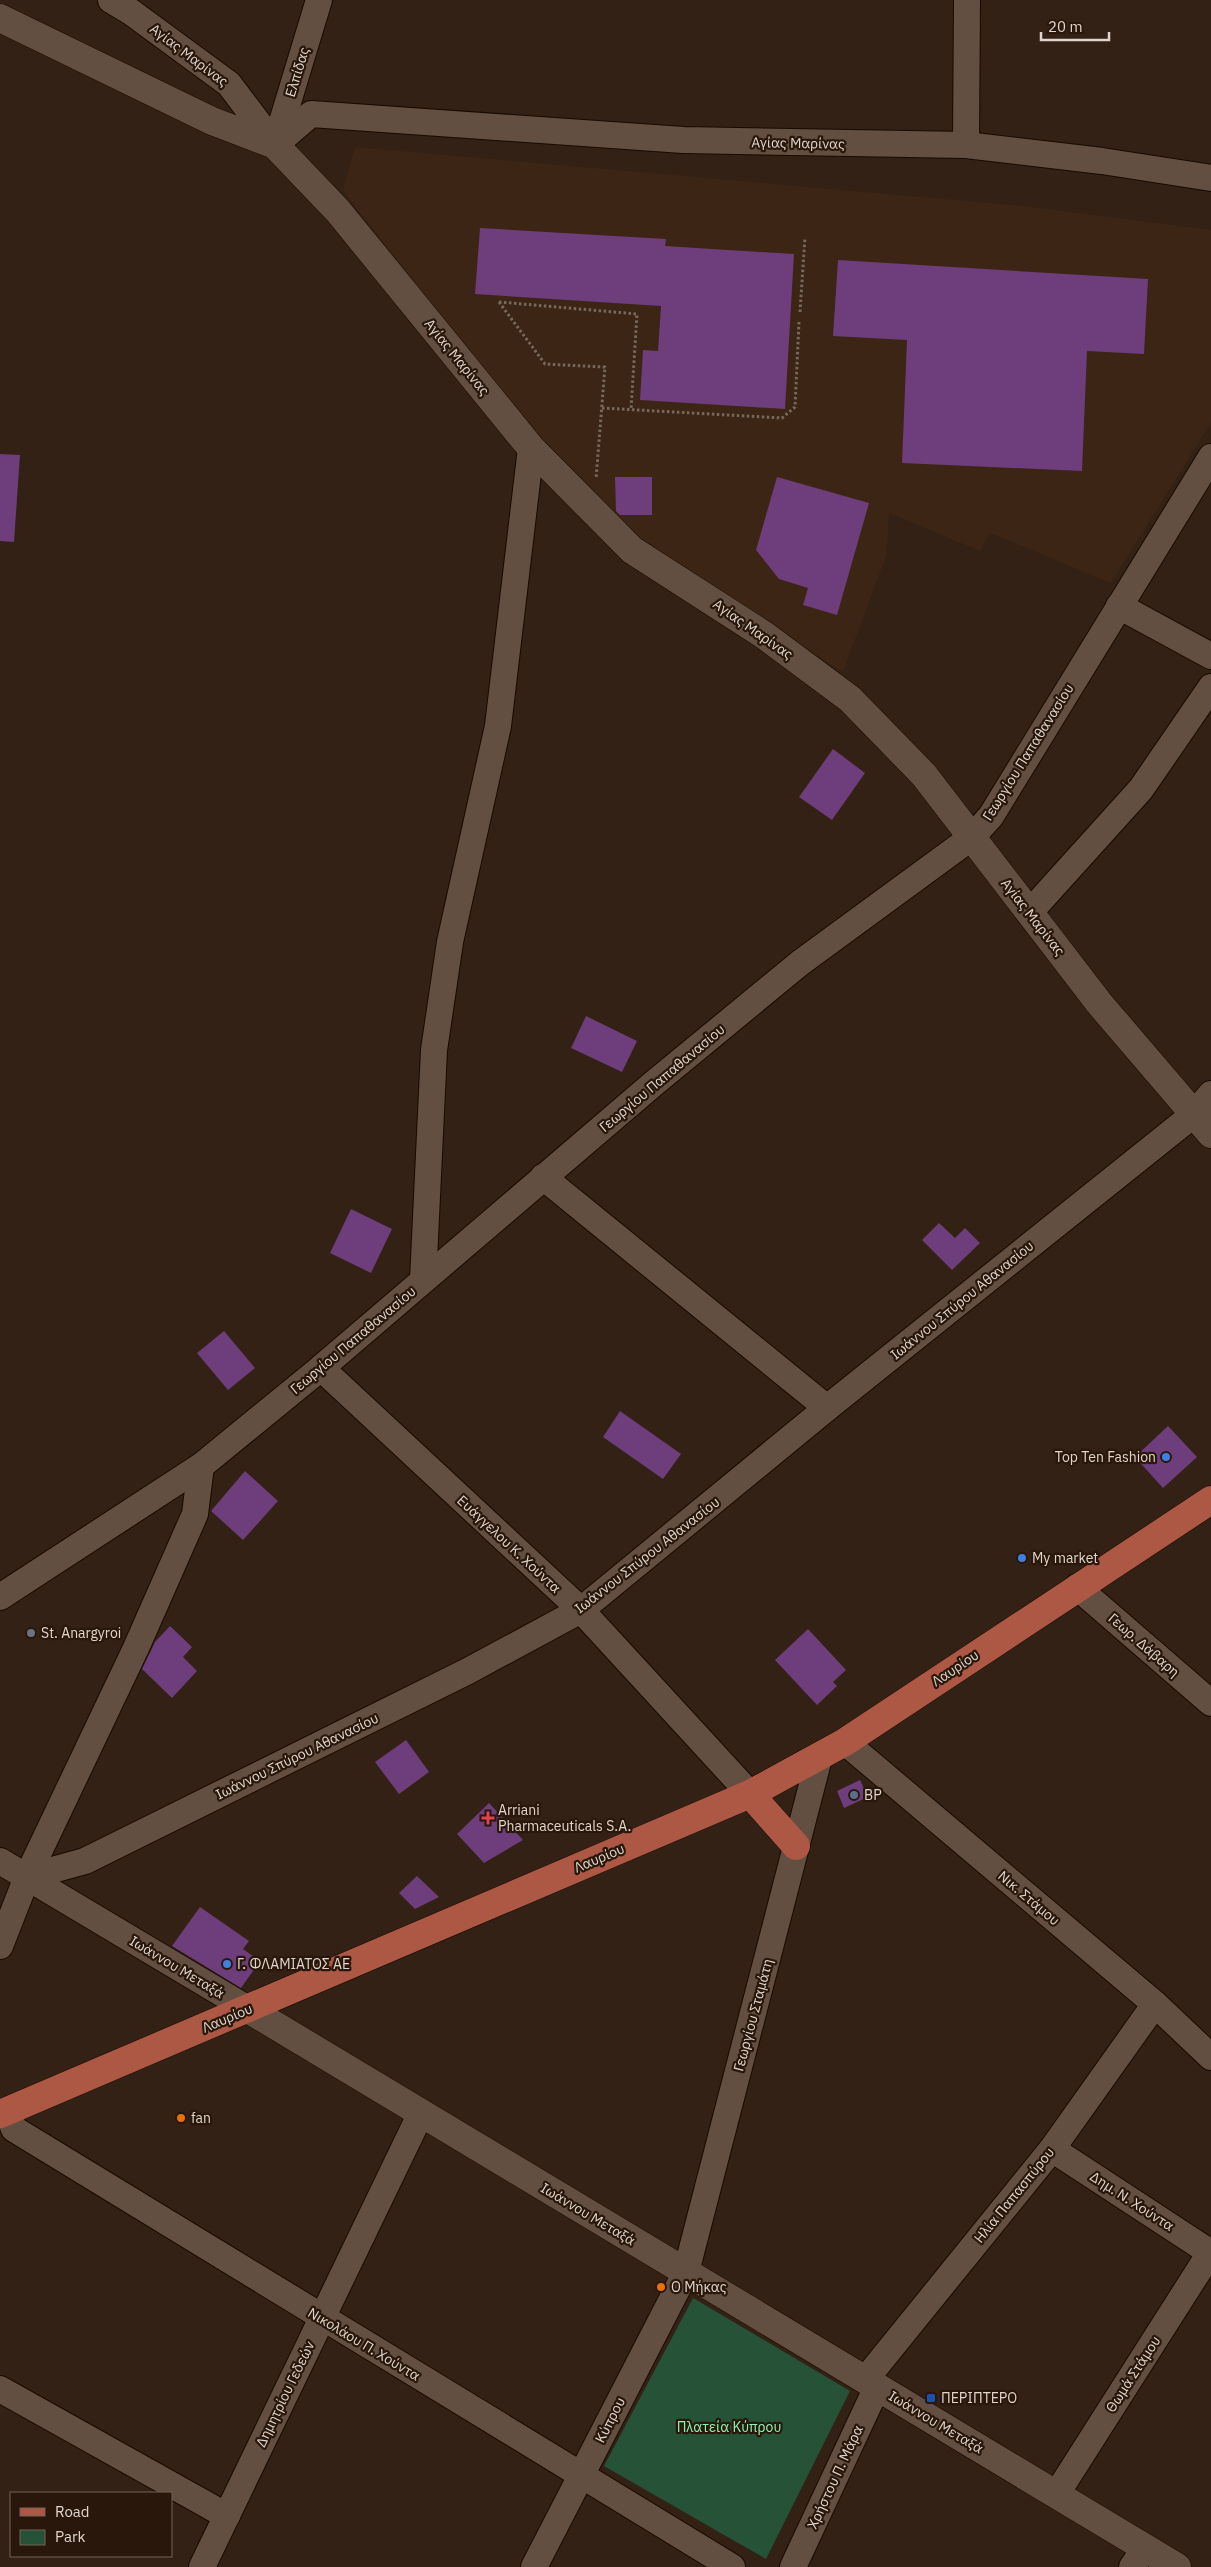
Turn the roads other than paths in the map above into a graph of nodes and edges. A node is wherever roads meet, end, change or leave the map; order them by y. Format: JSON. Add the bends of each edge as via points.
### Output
{"nodes":[{"id":1,"x":111,"y":0,"type":"edge"},
{"id":2,"x":319,"y":0,"type":"edge"},
{"id":3,"x":967,"y":0,"type":"edge"},
{"id":4,"x":0,"y":18,"type":"edge"},
{"id":5,"x":275,"y":145,"type":"junction"},
{"id":6,"x":966,"y":145,"type":"junction"},
{"id":7,"x":1211,"y":178,"type":"edge"},
{"id":8,"x":531,"y":448,"type":"junction"},
{"id":9,"x":1211,"y":457,"type":"edge"},
{"id":10,"x":1119,"y":606,"type":"junction"},
{"id":11,"x":1211,"y":656,"type":"edge"},
{"id":12,"x":1211,"y":687,"type":"edge"},
{"id":13,"x":972,"y":837,"type":"junction"},
{"id":14,"x":1029,"y":913,"type":"junction"},
{"id":15,"x":1211,"y":1094,"type":"edge"},
{"id":16,"x":1202,"y":1124,"type":"edge"},
{"id":17,"x":543,"y":1177,"type":"junction"},
{"id":18,"x":423,"y":1280,"type":"junction"},
{"id":19,"x":321,"y":1368,"type":"junction"},
{"id":20,"x":827,"y":1408,"type":"junction"},
{"id":21,"x":201,"y":1466,"type":"junction"},
{"id":22,"x":1211,"y":1500,"type":"edge"},
{"id":23,"x":1077,"y":1587,"type":"junction"},
{"id":24,"x":0,"y":1597,"type":"edge"},
{"id":25,"x":580,"y":1610,"type":"junction"},
{"id":26,"x":1211,"y":1704,"type":"edge"},
{"id":27,"x":845,"y":1742,"type":"junction"},
{"id":28,"x":819,"y":1758,"type":"junction"},
{"id":29,"x":750,"y":1794,"type":"junction"},
{"id":30,"x":796,"y":1846,"type":"junction"},
{"id":31,"x":0,"y":1861,"type":"edge"},
{"id":32,"x":27,"y":1877,"type":"junction"},
{"id":33,"x":0,"y":1946,"type":"edge"},
{"id":34,"x":1155,"y":2004,"type":"junction"},
{"id":35,"x":248,"y":2009,"type":"junction"},
{"id":36,"x":1211,"y":2057,"type":"edge"},
{"id":37,"x":4,"y":2113,"type":"edge"},
{"id":38,"x":421,"y":2113,"type":"junction"},
{"id":39,"x":1052,"y":2149,"type":"junction"},
{"id":40,"x":1211,"y":2253,"type":"edge"},
{"id":41,"x":686,"y":2272,"type":"junction"},
{"id":42,"x":321,"y":2319,"type":"junction"},
{"id":43,"x":871,"y":2384,"type":"junction"},
{"id":44,"x":0,"y":2389,"type":"edge"},
{"id":45,"x":582,"y":2475,"type":"junction"},
{"id":46,"x":1056,"y":2495,"type":"junction"},
{"id":47,"x":227,"y":2516,"type":"junction"},
{"id":48,"x":1138,"y":2558,"type":"edge"},
{"id":49,"x":202,"y":2567,"type":"edge"},
{"id":50,"x":534,"y":2567,"type":"edge"},
{"id":51,"x":732,"y":2567,"type":"edge"},
{"id":52,"x":793,"y":2567,"type":"edge"},
{"id":53,"x":1177,"y":2567,"type":"edge"}],
"edges":[{"from":1,"to":5,"type":"street","name":"Αγίας Μαρίνας","via":[[229,84]]},
{"from":2,"to":5,"type":"street","name":"Ελπίδας"},
{"from":3,"to":6,"type":"street"},
{"from":4,"to":5,"type":"street","via":[[212,122]]},
{"from":5,"to":6,"type":"street","name":"Αγίας Μαρίνας","via":[[311,114],[683,140]]},
{"from":5,"to":8,"type":"street","name":"Αγίας Μαρίνας","via":[[338,211]]},
{"from":6,"to":7,"type":"street","name":"Αγίας Μαρίνας","via":[[1102,160]]},
{"from":8,"to":13,"type":"street","name":"Αγίας Μαρίνας","via":[[632,550],[764,635],[850,699],[924,776]]},
{"from":8,"to":18,"type":"street","via":[[498,726],[450,942],[434,1050]]},
{"from":9,"to":10,"type":"street","name":"Γεωργίου Παπαθανασίου"},
{"from":10,"to":11,"type":"street"},
{"from":10,"to":13,"type":"street","name":"Γεωργίου Παπαθανασίου","via":[[991,816]]},
{"from":12,"to":14,"type":"street","via":[[1141,789]]},
{"from":13,"to":14,"type":"street","name":"Αγίας Μαρίνας"},
{"from":13,"to":17,"type":"street","name":"Γεωργίου Παπαθανασίου","via":[[800,963]]},
{"from":14,"to":16,"type":"street","name":"Αγίας Μαρίνας","via":[[1099,1003]]},
{"from":15,"to":16,"type":"street","name":"Ιωάννου Σπύρου Αθανασίου"},
{"from":16,"to":20,"type":"street","name":"Ιωάννου Σπύρου Αθανασίου"},
{"from":17,"to":18,"type":"street","name":"Γεωργίου Παπαθανασίου"},
{"from":17,"to":20,"type":"street"},
{"from":18,"to":19,"type":"street","name":"Γεωργίου Παπαθανασίου"},
{"from":19,"to":21,"type":"street","name":"Γεωργίου Παπαθανασίου"},
{"from":19,"to":25,"type":"street","name":"Ευάγγελου Κ. Χούντα"},
{"from":20,"to":25,"type":"street","name":"Ιωάννου Σπύρου Αθανασίου"},
{"from":21,"to":24,"type":"street","name":"Γεωργίου Παπαθανασίου"},
{"from":21,"to":32,"type":"street","via":[[195,1514],[136,1648]]},
{"from":22,"to":23,"type":"main road","name":"Λαυρίου"},
{"from":23,"to":26,"type":"street","name":"Γεωρ. Δάβαρη"},
{"from":23,"to":27,"type":"main road","name":"Λαυρίου"},
{"from":25,"to":29,"type":"street","name":"Ευάγγελου Κ. Χούντα"},
{"from":25,"to":32,"type":"street","name":"Ιωάννου Σπύρου Αθανασίου","via":[[460,1675],[85,1861]]},
{"from":27,"to":28,"type":"main road","name":"Λαυρίου"},
{"from":27,"to":34,"type":"street","name":"Νικ. Στάμου"},
{"from":28,"to":29,"type":"main road","name":"Λαυρίου"},
{"from":28,"to":30,"type":"street","name":"Γεωργίου Σταμάτη"},
{"from":29,"to":30,"type":"main road"},
{"from":29,"to":35,"type":"main road","name":"Λαυρίου"},
{"from":30,"to":41,"type":"street","name":"Γεωργίου Σταμάτη"},
{"from":31,"to":32,"type":"street","name":"Ιωάννου Μεταξά"},
{"from":32,"to":33,"type":"street"},
{"from":32,"to":35,"type":"street","name":"Ιωάννου Μεταξά"},
{"from":34,"to":36,"type":"street","name":"Νικ. Στάμου"},
{"from":34,"to":39,"type":"street","name":"Ηλία Παπασπύρου"},
{"from":35,"to":37,"type":"main road","name":"Λαυρίου"},
{"from":35,"to":38,"type":"street","name":"Ιωάννου Μεταξά"},
{"from":37,"to":42,"type":"street","name":"Νικολάου Π. Χούντα","via":[[14,2130]]},
{"from":38,"to":41,"type":"street","name":"Ιωάννου Μεταξά"},
{"from":38,"to":42,"type":"street","name":"Δημητρίου Γεδεών"},
{"from":39,"to":40,"type":"street","name":"Δημ. Ν. Χούντα"},
{"from":39,"to":43,"type":"street","name":"Ηλία Παπασπύρου"},
{"from":40,"to":46,"type":"street","name":"Θωμά Στάμου"},
{"from":41,"to":43,"type":"street","name":"Ιωάννου Μεταξά"},
{"from":41,"to":45,"type":"street","name":"Κύπρου"},
{"from":42,"to":45,"type":"street","name":"Νικολάου Π. Χούντα"},
{"from":42,"to":47,"type":"street","name":"Δημητρίου Γεδεών"},
{"from":43,"to":46,"type":"street","name":"Ιωάννου Μεταξά"},
{"from":43,"to":52,"type":"street","name":"Χρήστου Π. Μάρα"},
{"from":44,"to":47,"type":"street"},
{"from":45,"to":50,"type":"street","name":"Κύπρου"},
{"from":45,"to":51,"type":"street","name":"Νικολάου Π. Χούντα"},
{"from":46,"to":48,"type":"street","name":"Ιωάννου Μεταξά"},
{"from":47,"to":49,"type":"street","name":"Δημητρίου Γεδεών"},
{"from":48,"to":53,"type":"street","name":"Ιωάννου Μεταξά"}]}
